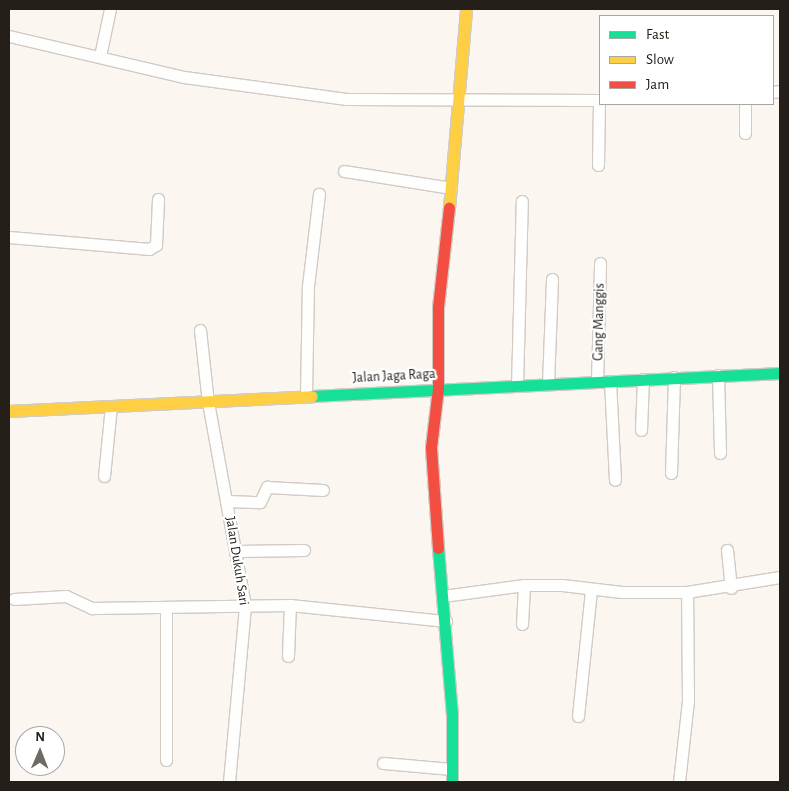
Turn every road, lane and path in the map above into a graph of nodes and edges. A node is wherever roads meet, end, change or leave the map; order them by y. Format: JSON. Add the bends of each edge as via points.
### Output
{"nodes":[{"id":1,"x":110,"y":9,"type":"edge"},
{"id":2,"x":466,"y":9,"type":"edge"},
{"id":3,"x":9,"y":36,"type":"edge"},
{"id":4,"x":100,"y":56,"type":"junction"},
{"id":5,"x":460,"y":99,"type":"junction"},
{"id":6,"x":599,"y":100,"type":"edge"},
{"id":7,"x":600,"y":105,"type":"edge"},
{"id":8,"x":745,"y":105,"type":"edge"},
{"id":9,"x":745,"y":133,"type":"dead end"},
{"id":10,"x":598,"y":164,"type":"dead end"},
{"id":11,"x":344,"y":171,"type":"dead end"},
{"id":12,"x":451,"y":188,"type":"junction"},
{"id":13,"x":318,"y":194,"type":"dead end"},
{"id":14,"x":158,"y":200,"type":"dead end"},
{"id":15,"x":522,"y":201,"type":"dead end"},
{"id":16,"x":9,"y":237,"type":"edge"},
{"id":17,"x":600,"y":263,"type":"dead end"},
{"id":18,"x":552,"y":279,"type":"dead end"},
{"id":19,"x":200,"y":330,"type":"dead end"},
{"id":20,"x":780,"y":373,"type":"edge"},
{"id":21,"x":718,"y":375,"type":"junction"},
{"id":22,"x":674,"y":376,"type":"junction"},
{"id":23,"x":643,"y":379,"type":"junction"},
{"id":24,"x":598,"y":381,"type":"junction"},
{"id":25,"x":610,"y":381,"type":"junction"},
{"id":26,"x":548,"y":384,"type":"junction"},
{"id":27,"x":517,"y":386,"type":"junction"},
{"id":28,"x":438,"y":388,"type":"junction"},
{"id":29,"x":306,"y":396,"type":"junction"},
{"id":30,"x":208,"y":402,"type":"junction"},
{"id":31,"x":112,"y":406,"type":"junction"},
{"id":32,"x":9,"y":411,"type":"edge"},
{"id":33,"x":641,"y":430,"type":"dead end"},
{"id":34,"x":720,"y":453,"type":"dead end"},
{"id":35,"x":671,"y":473,"type":"dead end"},
{"id":36,"x":104,"y":476,"type":"dead end"},
{"id":37,"x":615,"y":480,"type":"dead end"},
{"id":38,"x":323,"y":490,"type":"dead end"},
{"id":39,"x":227,"y":501,"type":"junction"},
{"id":40,"x":304,"y":550,"type":"dead end"},
{"id":41,"x":727,"y":550,"type":"dead end"},
{"id":42,"x":237,"y":551,"type":"junction"},
{"id":43,"x":780,"y":577,"type":"edge"},
{"id":44,"x":524,"y":585,"type":"junction"},
{"id":45,"x":731,"y":588,"type":"junction"},
{"id":46,"x":591,"y":590,"type":"junction"},
{"id":47,"x":688,"y":592,"type":"junction"},
{"id":48,"x":443,"y":596,"type":"junction"},
{"id":49,"x":14,"y":600,"type":"dead end"},
{"id":50,"x":290,"y":605,"type":"junction"},
{"id":51,"x":245,"y":606,"type":"junction"},
{"id":52,"x":166,"y":607,"type":"junction"},
{"id":53,"x":446,"y":621,"type":"junction"},
{"id":54,"x":522,"y":624,"type":"dead end"},
{"id":55,"x":288,"y":656,"type":"dead end"},
{"id":56,"x":578,"y":716,"type":"dead end"},
{"id":57,"x":166,"y":760,"type":"dead end"},
{"id":58,"x":383,"y":763,"type":"dead end"},
{"id":59,"x":452,"y":769,"type":"junction"},
{"id":60,"x":229,"y":782,"type":"edge"},
{"id":61,"x":452,"y":782,"type":"edge"},
{"id":62,"x":679,"y":782,"type":"edge"}],
"edges":[{"from":1,"to":4,"type":"street"},
{"from":2,"to":5,"type":"street"},
{"from":3,"to":4,"type":"street"},
{"from":4,"to":5,"type":"street","via":[[184,77],[347,99]]},
{"from":5,"to":6,"type":"street"},
{"from":5,"to":12,"type":"street"},
{"from":7,"to":10,"type":"street"},
{"from":8,"to":9,"type":"street"},
{"from":11,"to":12,"type":"street"},
{"from":12,"to":28,"type":"street","via":[[438,307]]},
{"from":13,"to":29,"type":"street","via":[[308,286]]},
{"from":14,"to":16,"type":"street","via":[[156,245],[149,249]]},
{"from":15,"to":27,"type":"street"},
{"from":17,"to":24,"type":"street","name":"Gang Manggis"},
{"from":18,"to":26,"type":"street"},
{"from":19,"to":30,"type":"street","name":"Jalan Dukuh Sari"},
{"from":20,"to":21,"type":"street","name":"Jalan Jaga Raga"},
{"from":21,"to":22,"type":"street","name":"Jalan Jaga Raga"},
{"from":21,"to":34,"type":"street"},
{"from":22,"to":23,"type":"street","name":"Jalan Jaga Raga"},
{"from":22,"to":35,"type":"street"},
{"from":23,"to":25,"type":"street","name":"Jalan Jaga Raga"},
{"from":23,"to":33,"type":"street"},
{"from":24,"to":25,"type":"street","name":"Jalan Jaga Raga"},
{"from":24,"to":26,"type":"street","name":"Jalan Jaga Raga"},
{"from":25,"to":37,"type":"street"},
{"from":26,"to":27,"type":"street","name":"Jalan Jaga Raga"},
{"from":27,"to":28,"type":"street","name":"Jalan Jaga Raga"},
{"from":28,"to":29,"type":"street","name":"Jalan Jaga Raga"},
{"from":28,"to":48,"type":"street","via":[[432,484]]},
{"from":29,"to":30,"type":"street","name":"Jalan Jaga Raga"},
{"from":30,"to":31,"type":"street","name":"Jalan Jaga Raga"},
{"from":30,"to":39,"type":"street","name":"Jalan Dukuh Sari"},
{"from":31,"to":32,"type":"street","name":"Jalan Jaga Raga"},
{"from":31,"to":36,"type":"street"},
{"from":38,"to":39,"type":"street","via":[[267,487],[260,502]]},
{"from":39,"to":42,"type":"street","name":"Jalan Dukuh Sari"},
{"from":40,"to":42,"type":"street"},
{"from":41,"to":45,"type":"street"},
{"from":42,"to":51,"type":"street","name":"Jalan Dukuh Sari"},
{"from":43,"to":45,"type":"street"},
{"from":44,"to":46,"type":"street","via":[[562,585]]},
{"from":44,"to":48,"type":"street"},
{"from":44,"to":54,"type":"street"},
{"from":45,"to":47,"type":"street"},
{"from":46,"to":47,"type":"street"},
{"from":46,"to":56,"type":"street"},
{"from":47,"to":62,"type":"street","via":[[688,700]]},
{"from":48,"to":53,"type":"street"},
{"from":49,"to":52,"type":"street","via":[[66,596],[92,608]]},
{"from":50,"to":51,"type":"street"},
{"from":50,"to":53,"type":"street"},
{"from":50,"to":55,"type":"street"},
{"from":51,"to":52,"type":"street"},
{"from":51,"to":60,"type":"street","name":"Jalan Dukuh Sari"},
{"from":52,"to":57,"type":"street"},
{"from":53,"to":59,"type":"street"},
{"from":58,"to":59,"type":"street"},
{"from":59,"to":61,"type":"street"}]}
